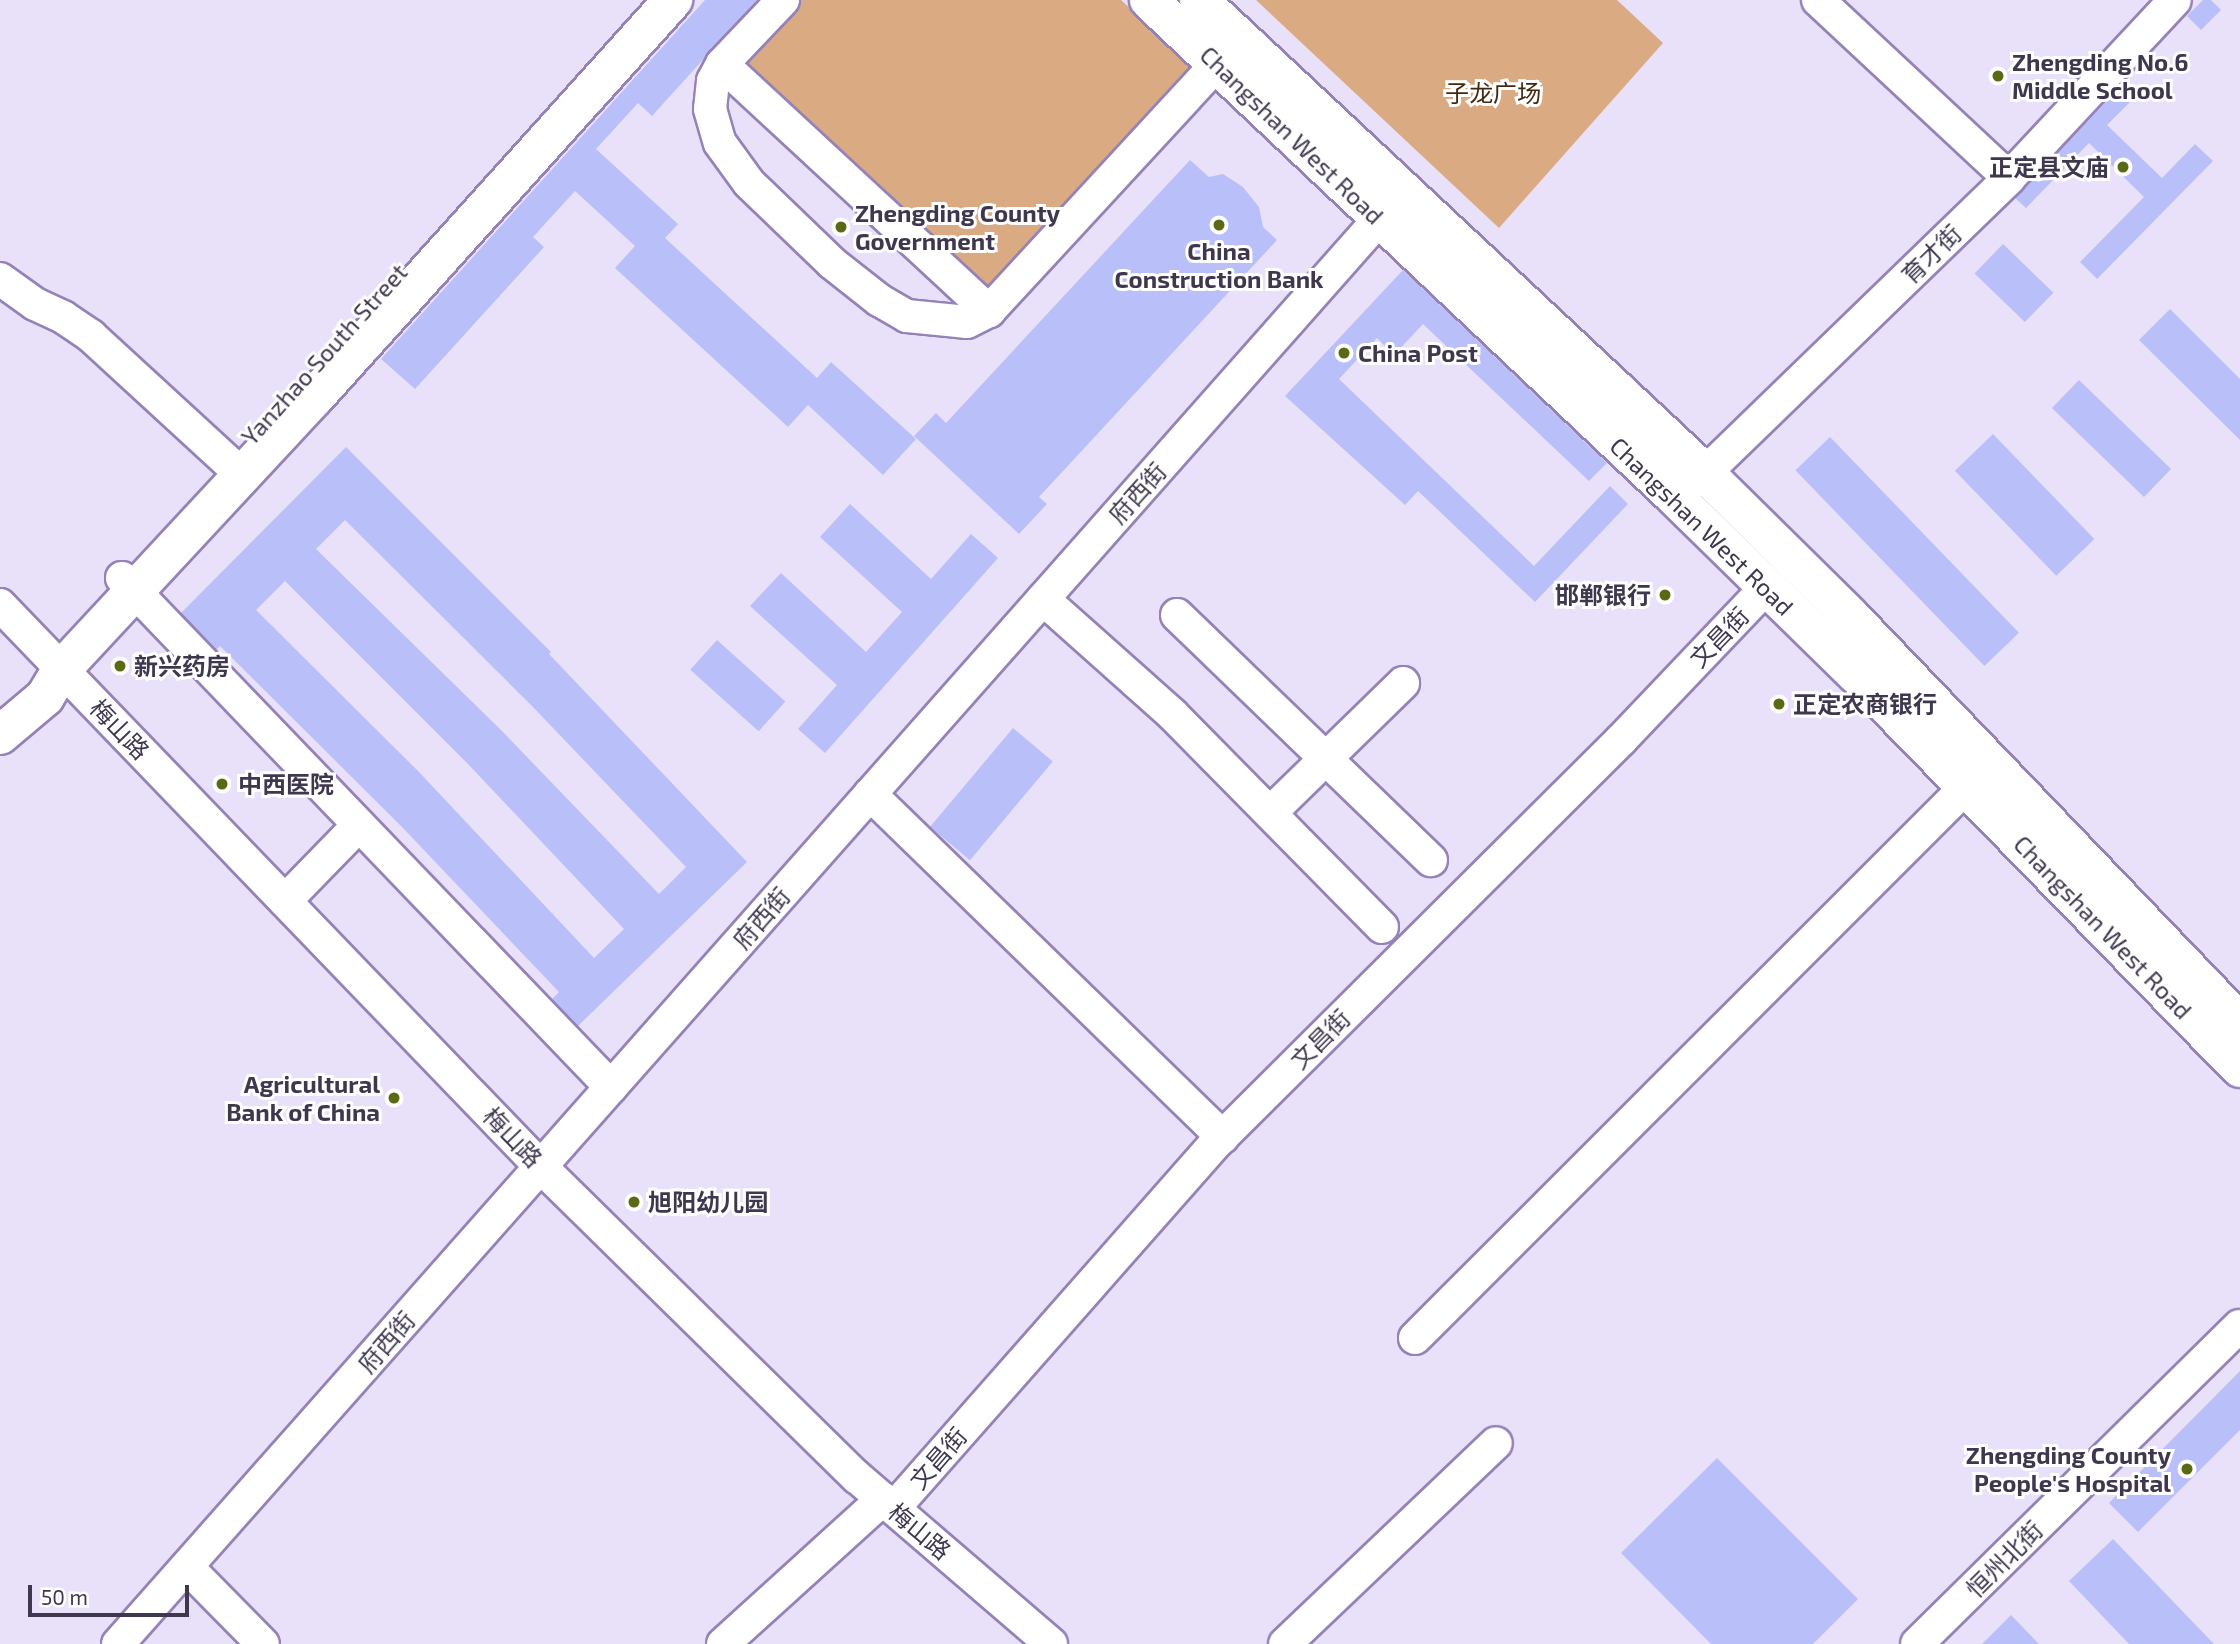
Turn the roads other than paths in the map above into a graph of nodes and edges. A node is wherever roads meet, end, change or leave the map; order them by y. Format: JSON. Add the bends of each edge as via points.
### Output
{"nodes":[{"id":1,"x":643,"y":0,"type":"edge"},
{"id":2,"x":673,"y":0,"type":"edge"},
{"id":3,"x":783,"y":0,"type":"edge"},
{"id":4,"x":1149,"y":0,"type":"edge"},
{"id":5,"x":1199,"y":0,"type":"edge"},
{"id":6,"x":1818,"y":0,"type":"edge"},
{"id":7,"x":2175,"y":0,"type":"edge"},
{"id":8,"x":1218,"y":63,"type":"junction"},
{"id":9,"x":722,"y":64,"type":"junction"},
{"id":10,"x":2009,"y":178,"type":"junction"},
{"id":11,"x":1413,"y":199,"type":"junction"},
{"id":12,"x":1388,"y":229,"type":"junction"},
{"id":13,"x":0,"y":279,"type":"edge"},
{"id":14,"x":989,"y":311,"type":"junction"},
{"id":15,"x":227,"y":461,"type":"junction"},
{"id":16,"x":1705,"y":473,"type":"junction"},
{"id":17,"x":1674,"y":496,"type":"junction"},
{"id":18,"x":128,"y":585,"type":"junction"},
{"id":19,"x":1766,"y":588,"type":"junction"},
{"id":20,"x":1049,"y":604,"type":"junction"},
{"id":21,"x":0,"y":605,"type":"edge"},
{"id":22,"x":1177,"y":615,"type":"dead end"},
{"id":23,"x":56,"y":663,"type":"junction"},
{"id":24,"x":1403,"y":683,"type":"dead end"},
{"id":25,"x":0,"y":702,"type":"edge"},
{"id":26,"x":0,"y":735,"type":"edge"},
{"id":27,"x":1326,"y":759,"type":"junction"},
{"id":28,"x":1966,"y":787,"type":"junction"},
{"id":29,"x":878,"y":801,"type":"junction"},
{"id":30,"x":1270,"y":813,"type":"junction"},
{"id":31,"x":359,"y":825,"type":"junction"},
{"id":32,"x":1431,"y":860,"type":"dead end"},
{"id":33,"x":285,"y":901,"type":"junction"},
{"id":34,"x":1382,"y":927,"type":"dead end"},
{"id":35,"x":2240,"y":1023,"type":"edge"},
{"id":36,"x":2240,"y":1068,"type":"edge"},
{"id":37,"x":611,"y":1087,"type":"junction"},
{"id":38,"x":1223,"y":1137,"type":"junction"},
{"id":39,"x":547,"y":1173,"type":"junction"},
{"id":40,"x":2240,"y":1326,"type":"edge"},
{"id":41,"x":1415,"y":1338,"type":"dead end"},
{"id":42,"x":1496,"y":1443,"type":"dead end"},
{"id":43,"x":888,"y":1504,"type":"junction"},
{"id":44,"x":194,"y":1574,"type":"junction"},
{"id":45,"x":118,"y":1644,"type":"edge"},
{"id":46,"x":145,"y":1644,"type":"edge"},
{"id":47,"x":263,"y":1644,"type":"edge"},
{"id":48,"x":723,"y":1644,"type":"edge"},
{"id":49,"x":1051,"y":1644,"type":"edge"},
{"id":50,"x":1285,"y":1644,"type":"edge"},
{"id":51,"x":1917,"y":1644,"type":"edge"}],
"edges":[{"from":1,"to":15,"type":"main road","name":"Yanzhao South Street"},
{"from":2,"to":18,"type":"main road"},
{"from":3,"to":9,"type":"street"},
{"from":4,"to":8,"type":"main road","name":"Changshan West Road"},
{"from":5,"to":11,"type":"main road","name":"Changshan West Road"},
{"from":6,"to":10,"type":"street"},
{"from":7,"to":10,"type":"street","name":"育才街"},
{"from":8,"to":12,"type":"main road","name":"Changshan West Road"},
{"from":8,"to":14,"type":"street"},
{"from":9,"to":14,"type":"street"},
{"from":9,"to":14,"type":"street","via":[[712,81],[710,109],[720,143],[749,183],[832,263],[907,316],[967,322]]},
{"from":10,"to":16,"type":"street","name":"育才街"},
{"from":11,"to":12,"type":"street","name":"府西街"},
{"from":11,"to":16,"type":"main road","name":"Changshan West Road"},
{"from":12,"to":17,"type":"main road","name":"Changshan West Road"},
{"from":12,"to":20,"type":"street","name":"府西街"},
{"from":13,"to":15,"type":"street","via":[[91,336]]},
{"from":15,"to":18,"type":"main road","name":"Yanzhao South Street"},
{"from":16,"to":17,"type":"street","name":"育才街"},
{"from":16,"to":35,"type":"main road","name":"Changshan West Road","via":[[1848,614]]},
{"from":17,"to":19,"type":"main road","name":"Changshan West Road"},
{"from":18,"to":23,"type":"main road","name":"Yanzhao South Street"},
{"from":18,"to":31,"type":"street"},
{"from":19,"to":28,"type":"main road","name":"Changshan West Road"},
{"from":19,"to":38,"type":"street","name":"文昌街","via":[[1621,740]]},
{"from":20,"to":29,"type":"street","name":"府西街"},
{"from":20,"to":30,"type":"street","via":[[1172,714]]},
{"from":21,"to":23,"type":"street","name":"梅山路"},
{"from":22,"to":27,"type":"street"},
{"from":23,"to":25,"type":"main road","name":"Yanzhao South Street"},
{"from":23,"to":26,"type":"main road","via":[[45,697]]},
{"from":23,"to":33,"type":"street","name":"梅山路"},
{"from":24,"to":27,"type":"street"},
{"from":27,"to":30,"type":"street"},
{"from":27,"to":32,"type":"street"},
{"from":28,"to":36,"type":"main road","name":"Changshan West Road"},
{"from":28,"to":41,"type":"street"},
{"from":29,"to":37,"type":"street","name":"府西街"},
{"from":29,"to":38,"type":"street"},
{"from":29,"to":39,"type":"street"},
{"from":30,"to":34,"type":"street"},
{"from":31,"to":33,"type":"street"},
{"from":31,"to":37,"type":"street"},
{"from":33,"to":39,"type":"street","name":"梅山路"},
{"from":37,"to":39,"type":"street","name":"府西街"},
{"from":38,"to":43,"type":"street","name":"文昌街"},
{"from":39,"to":43,"type":"street","name":"梅山路"},
{"from":39,"to":44,"type":"street"},
{"from":40,"to":51,"type":"street","name":"恒州北街"},
{"from":42,"to":50,"type":"street"},
{"from":43,"to":48,"type":"street","name":"文昌街"},
{"from":43,"to":49,"type":"street","name":"梅山路"},
{"from":44,"to":45,"type":"street"},
{"from":44,"to":46,"type":"street"},
{"from":44,"to":47,"type":"street"}]}
